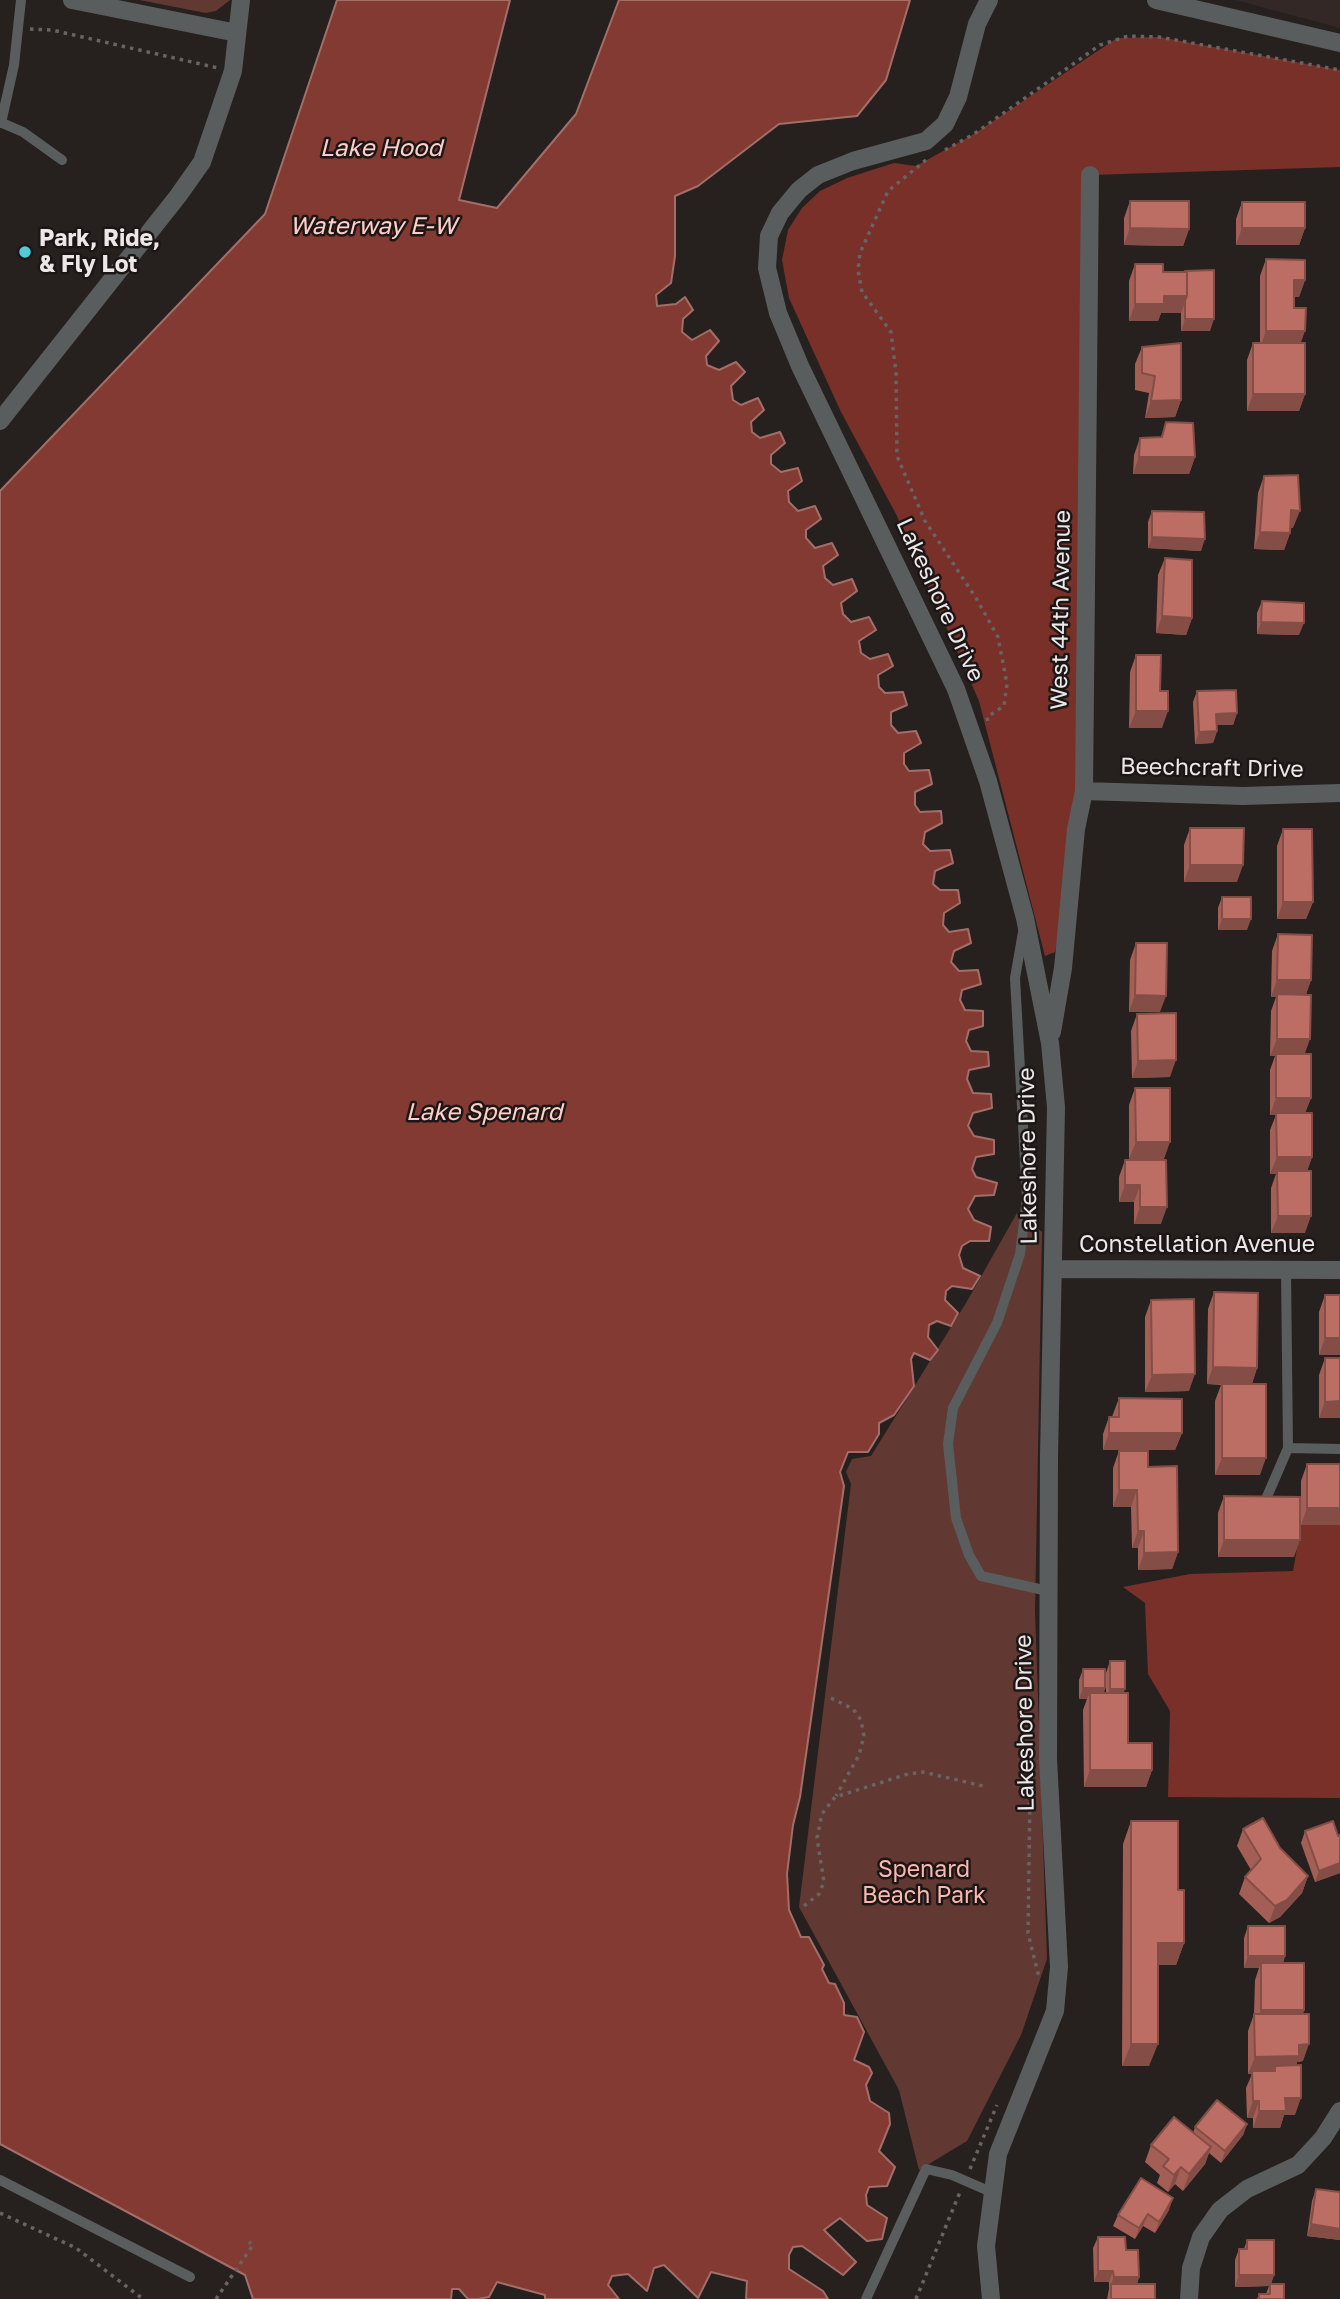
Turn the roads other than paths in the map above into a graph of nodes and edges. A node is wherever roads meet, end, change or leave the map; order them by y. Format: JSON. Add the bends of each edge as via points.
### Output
{"nodes":[{"id":1,"x":21,"y":0,"type":"edge"},
{"id":2,"x":72,"y":0,"type":"edge"},
{"id":3,"x":241,"y":0,"type":"edge"},
{"id":4,"x":989,"y":0,"type":"edge"},
{"id":5,"x":1156,"y":0,"type":"edge"},
{"id":6,"x":237,"y":33,"type":"junction"},
{"id":7,"x":1340,"y":43,"type":"edge"},
{"id":8,"x":1,"y":122,"type":"edge"},
{"id":9,"x":62,"y":160,"type":"dead end"},
{"id":10,"x":1090,"y":175,"type":"dead end"},
{"id":11,"x":0,"y":421,"type":"edge"},
{"id":12,"x":1084,"y":791,"type":"junction"},
{"id":13,"x":1340,"y":793,"type":"edge"},
{"id":14,"x":1025,"y":918,"type":"junction"},
{"id":15,"x":1051,"y":1043,"type":"junction"},
{"id":16,"x":1054,"y":1269,"type":"junction"},
{"id":17,"x":1286,"y":1270,"type":"junction"},
{"id":18,"x":1340,"y":1270,"type":"edge"},
{"id":19,"x":1288,"y":1448,"type":"junction"},
{"id":20,"x":1340,"y":1449,"type":"edge"},
{"id":21,"x":1266,"y":1499,"type":"edge"},
{"id":22,"x":1048,"y":1591,"type":"junction"},
{"id":23,"x":1340,"y":2111,"type":"edge"},
{"id":24,"x":0,"y":2180,"type":"edge"},
{"id":25,"x":990,"y":2192,"type":"junction"},
{"id":26,"x":190,"y":2277,"type":"dead end"},
{"id":27,"x":866,"y":2299,"type":"edge"},
{"id":28,"x":991,"y":2299,"type":"edge"},
{"id":29,"x":1189,"y":2299,"type":"edge"}],
"edges":[{"from":1,"to":8,"type":"lane"},
{"from":2,"to":6,"type":"street"},
{"from":3,"to":6,"type":"street"},
{"from":4,"to":14,"type":"street","name":"Lakeshore Drive","via":[[945,124],[926,141],[853,161],[818,175],[799,190],[780,212],[769,236],[767,268],[778,313],[800,366],[956,689],[988,781]]},
{"from":5,"to":7,"type":"street"},
{"from":6,"to":11,"type":"street","via":[[233,71],[202,162]]},
{"from":8,"to":9,"type":"lane"},
{"from":10,"to":12,"type":"street","name":"West 44th Avenue"},
{"from":12,"to":13,"type":"street","name":"Beechcraft Drive","via":[[1243,796]]},
{"from":12,"to":15,"type":"street","name":"West 44th Avenue"},
{"from":14,"to":15,"type":"street","name":"Lakeshore Drive"},
{"from":14,"to":22,"type":"lane","via":[[1015,978],[1027,1198],[1020,1254],[997,1323],[953,1408],[948,1444],[956,1518],[981,1576]]},
{"from":15,"to":16,"type":"street","name":"Lakeshore Drive","via":[[1056,1107]]},
{"from":16,"to":17,"type":"street","name":"Constellation Avenue"},
{"from":16,"to":22,"type":"street","name":"Lakeshore Drive"},
{"from":17,"to":18,"type":"street","name":"Constellation Avenue"},
{"from":17,"to":19,"type":"lane"},
{"from":19,"to":20,"type":"lane"},
{"from":19,"to":21,"type":"lane"},
{"from":22,"to":25,"type":"street","name":"Lakeshore Drive","via":[[1048,1759],[1059,1968],[1055,2011],[998,2154]]},
{"from":23,"to":29,"type":"street","via":[[1298,2165],[1247,2189],[1220,2210],[1201,2237],[1191,2268]]},
{"from":24,"to":26,"type":"lane"},
{"from":25,"to":27,"type":"lane","via":[[926,2169]]},
{"from":25,"to":28,"type":"street","name":"Lakeshore Drive","via":[[986,2246]]}]}
